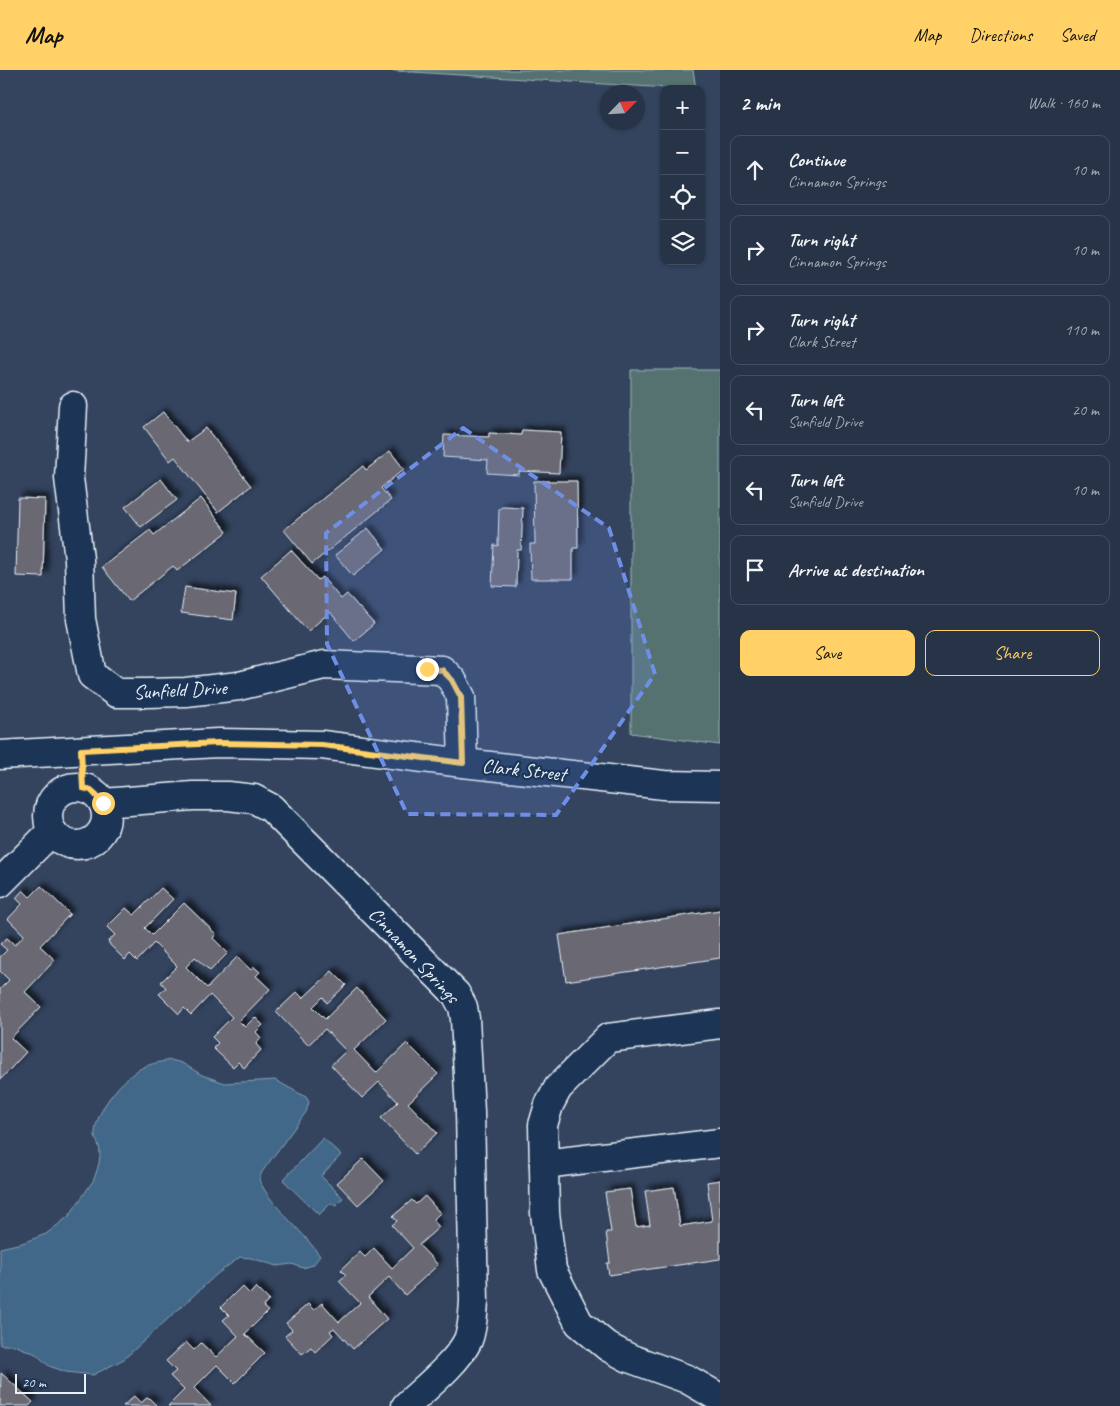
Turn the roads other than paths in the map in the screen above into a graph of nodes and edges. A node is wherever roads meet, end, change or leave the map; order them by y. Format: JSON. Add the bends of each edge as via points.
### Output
{"nodes":[{"id":1,"x":72,"y":406,"type":"dead end"},
{"id":2,"x":81,"y":750,"type":"junction"},
{"id":3,"x":0,"y":755,"type":"edge"},
{"id":4,"x":463,"y":763,"type":"junction"},
{"id":5,"x":720,"y":786,"type":"edge"},
{"id":6,"x":93,"y":795,"type":"junction"},
{"id":7,"x":52,"y":831,"type":"junction"},
{"id":8,"x":0,"y":883,"type":"edge"},
{"id":9,"x":720,"y":1024,"type":"edge"},
{"id":10,"x":720,"y":1143,"type":"edge"},
{"id":11,"x":544,"y":1164,"type":"junction"},
{"id":12,"x":720,"y":1398,"type":"edge"},
{"id":13,"x":406,"y":1406,"type":"edge"}],
"edges":[{"from":1,"to":4,"type":"street","name":"Sunfield Drive","via":[[69,478],[81,619],[92,675],[116,692],[146,693],[238,686],[324,666],[442,670],[461,697]]},
{"from":2,"to":3,"type":"street","name":"Clark Street"},
{"from":2,"to":4,"type":"street","name":"Clark Street","via":[[218,743],[322,745]]},
{"from":2,"to":6,"type":"street"},
{"from":4,"to":5,"type":"street","name":"Clark Street","via":[[664,785]]},
{"from":6,"to":7,"type":"street","name":"Cinnamon Springs","via":[[66,788],[52,799],[47,815]]},
{"from":6,"to":7,"type":"street","via":[[105,820],[98,836],[83,844],[66,843]]},
{"from":6,"to":13,"type":"street","name":"Cinnamon Springs","via":[[150,798],[228,796],[263,803],[460,1001],[465,1019],[470,1104],[473,1320],[468,1340],[457,1356]]},
{"from":7,"to":8,"type":"street"},
{"from":9,"to":11,"type":"street","via":[[608,1038],[558,1088],[549,1105],[543,1125]]},
{"from":10,"to":11,"type":"street"},
{"from":11,"to":12,"type":"street","via":[[545,1213],[552,1270],[579,1323],[608,1347],[687,1379]]}]}
